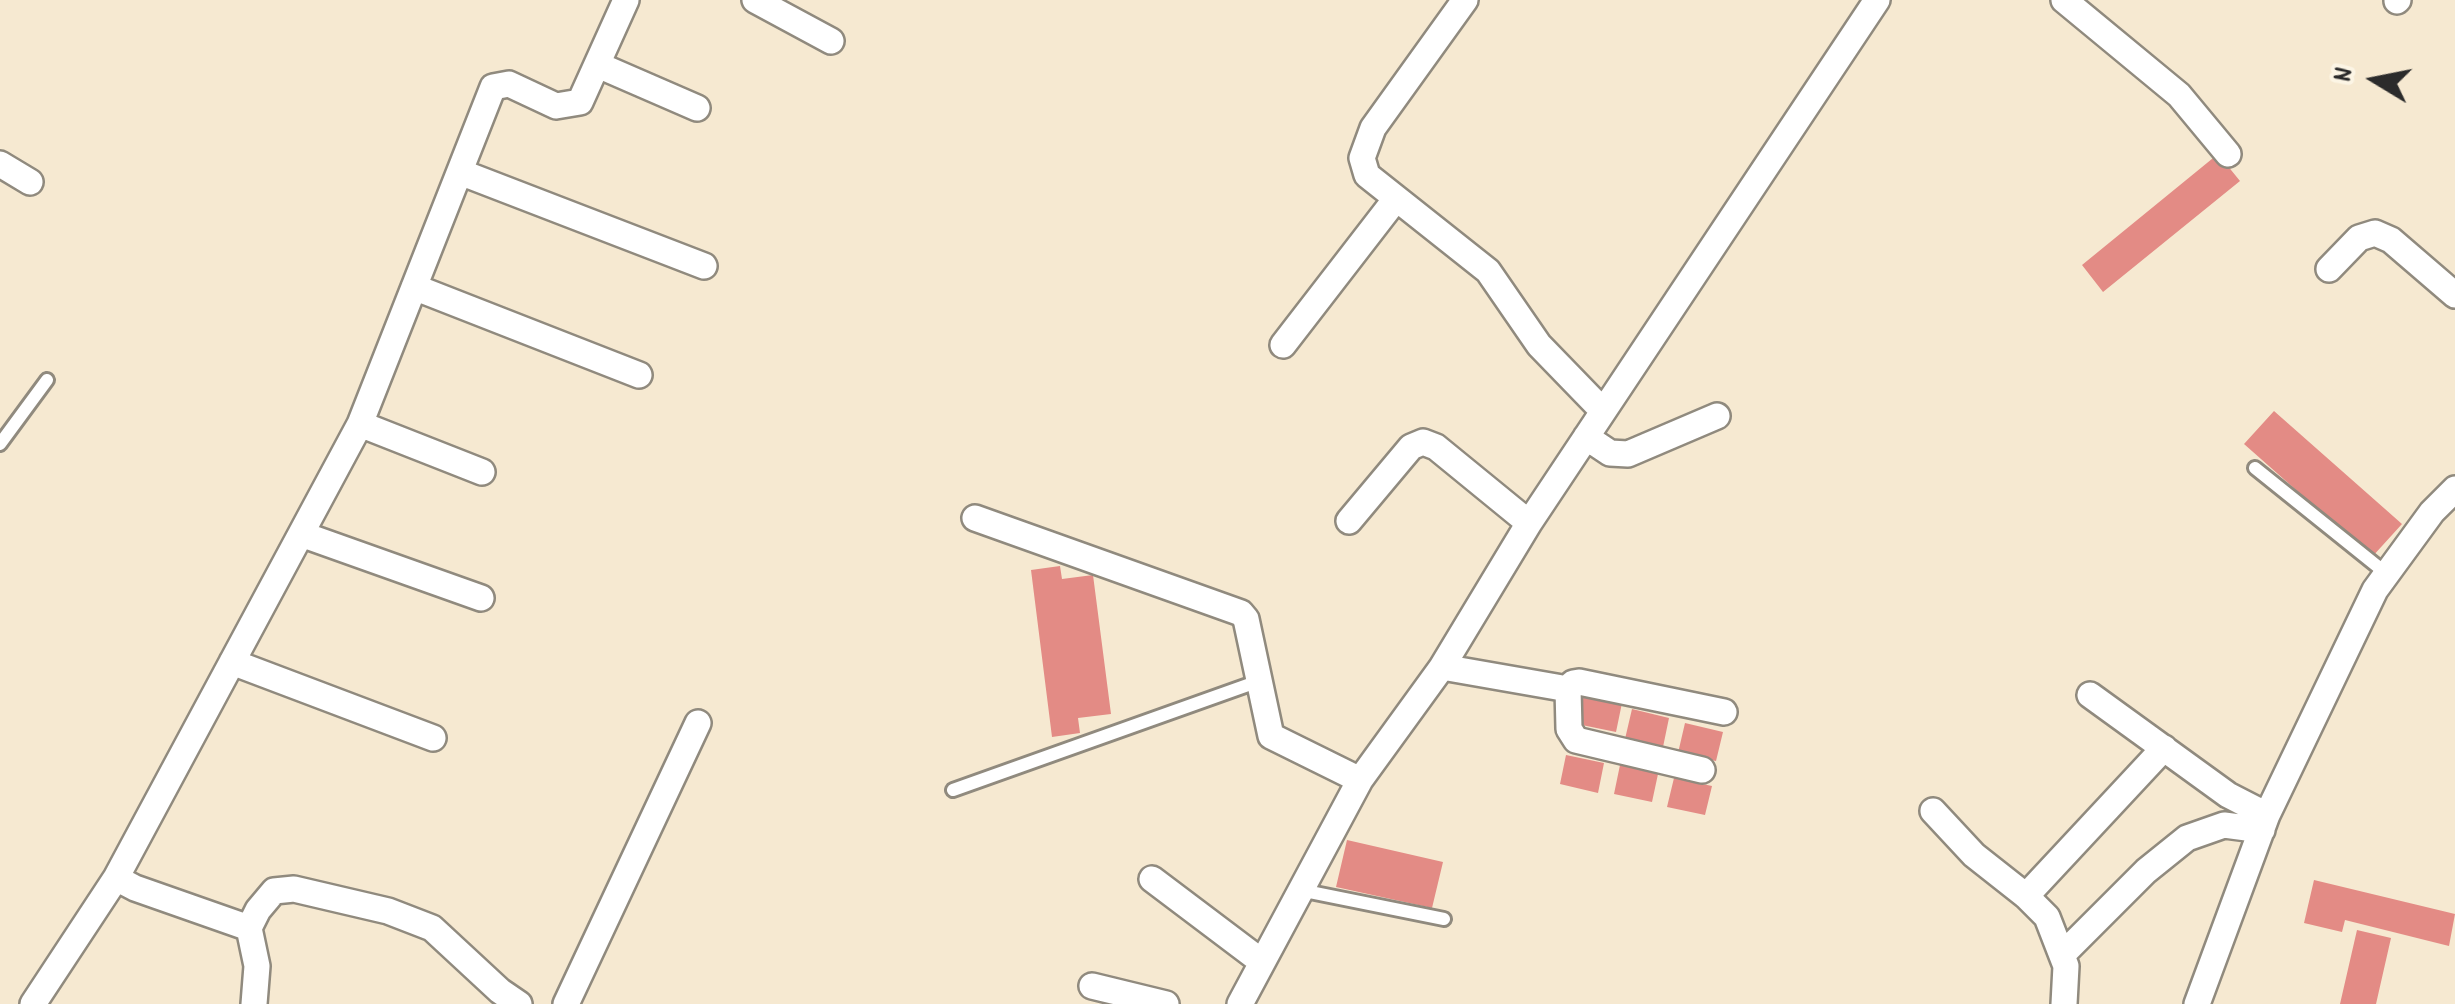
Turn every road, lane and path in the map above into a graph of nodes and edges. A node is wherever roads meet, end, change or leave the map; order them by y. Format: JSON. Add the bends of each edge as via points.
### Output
{"nodes":[{"id":1,"x":626,"y":0,"type":"edge"},
{"id":2,"x":755,"y":0,"type":"edge"},
{"id":3,"x":1877,"y":0,"type":"edge"},
{"id":4,"x":2064,"y":0,"type":"edge"},
{"id":5,"x":1458,"y":2,"type":"edge"},
{"id":6,"x":831,"y":41,"type":"dead end"},
{"id":7,"x":598,"y":65,"type":"junction"},
{"id":8,"x":697,"y":108,"type":"dead end"},
{"id":9,"x":2228,"y":154,"type":"dead end"},
{"id":10,"x":0,"y":164,"type":"edge"},
{"id":11,"x":460,"y":172,"type":"junction"},
{"id":12,"x":30,"y":182,"type":"dead end"},
{"id":13,"x":1394,"y":200,"type":"junction"},
{"id":14,"x":704,"y":266,"type":"dead end"},
{"id":15,"x":2329,"y":270,"type":"dead end"},
{"id":16,"x":414,"y":287,"type":"junction"},
{"id":17,"x":2455,"y":295,"type":"edge"},
{"id":18,"x":1283,"y":345,"type":"dead end"},
{"id":19,"x":639,"y":375,"type":"dead end"},
{"id":20,"x":47,"y":380,"type":"dead end"},
{"id":21,"x":1603,"y":411,"type":"junction"},
{"id":22,"x":1718,"y":416,"type":"dead end"},
{"id":23,"x":360,"y":424,"type":"junction"},
{"id":24,"x":1586,"y":437,"type":"junction"},
{"id":25,"x":0,"y":444,"type":"edge"},
{"id":26,"x":2255,"y":468,"type":"dead end"},
{"id":27,"x":482,"y":472,"type":"dead end"},
{"id":28,"x":2455,"y":489,"type":"edge"},
{"id":29,"x":2432,"y":512,"type":"junction"},
{"id":30,"x":975,"y":518,"type":"dead end"},
{"id":31,"x":1349,"y":521,"type":"dead end"},
{"id":32,"x":1529,"y":524,"type":"junction"},
{"id":33,"x":2455,"y":527,"type":"edge"},
{"id":34,"x":301,"y":534,"type":"junction"},
{"id":35,"x":2387,"y":574,"type":"junction"},
{"id":36,"x":481,"y":598,"type":"dead end"},
{"id":37,"x":232,"y":662,"type":"junction"},
{"id":38,"x":1442,"y":667,"type":"junction"},
{"id":39,"x":1259,"y":681,"type":"junction"},
{"id":40,"x":1568,"y":689,"type":"junction"},
{"id":41,"x":2090,"y":696,"type":"dead end"},
{"id":42,"x":1724,"y":712,"type":"dead end"},
{"id":43,"x":698,"y":723,"type":"dead end"},
{"id":44,"x":433,"y":738,"type":"dead end"},
{"id":45,"x":2164,"y":748,"type":"junction"},
{"id":46,"x":1702,"y":770,"type":"dead end"},
{"id":47,"x":1360,"y":780,"type":"junction"},
{"id":48,"x":952,"y":790,"type":"dead end"},
{"id":49,"x":1933,"y":811,"type":"dead end"},
{"id":50,"x":2264,"y":822,"type":"junction"},
{"id":51,"x":116,"y":878,"type":"junction"},
{"id":52,"x":1152,"y":879,"type":"dead end"},
{"id":53,"x":1300,"y":890,"type":"junction"},
{"id":54,"x":2026,"y":896,"type":"junction"},
{"id":55,"x":1444,"y":920,"type":"dead end"},
{"id":56,"x":249,"y":928,"type":"junction"},
{"id":57,"x":2062,"y":955,"type":"junction"},
{"id":58,"x":1262,"y":962,"type":"junction"},
{"id":59,"x":1092,"y":986,"type":"dead end"},
{"id":60,"x":33,"y":1004,"type":"edge"},
{"id":61,"x":254,"y":1004,"type":"edge"},
{"id":62,"x":519,"y":1004,"type":"edge"},
{"id":63,"x":566,"y":1004,"type":"edge"},
{"id":64,"x":1166,"y":1004,"type":"edge"},
{"id":65,"x":1240,"y":1004,"type":"edge"},
{"id":66,"x":2064,"y":1004,"type":"edge"},
{"id":67,"x":2197,"y":1004,"type":"edge"}],
"edges":[{"from":1,"to":7,"type":"street"},
{"from":2,"to":6,"type":"street"},
{"from":3,"to":21,"type":"street"},
{"from":4,"to":9,"type":"street","via":[[2179,95]]},
{"from":5,"to":13,"type":"street","via":[[1372,128],[1362,158],[1367,176]]},
{"from":7,"to":8,"type":"street"},
{"from":7,"to":11,"type":"street","via":[[580,102],[556,106],[509,84],[493,87]]},
{"from":10,"to":12,"type":"street"},
{"from":11,"to":14,"type":"street"},
{"from":11,"to":16,"type":"street"},
{"from":13,"to":18,"type":"street"},
{"from":13,"to":21,"type":"street","via":[[1488,270],[1539,345]]},
{"from":15,"to":17,"type":"street","via":[[2359,238],[2375,234]]},
{"from":16,"to":19,"type":"street"},
{"from":16,"to":23,"type":"street"},
{"from":20,"to":25,"type":"lane"},
{"from":21,"to":24,"type":"street"},
{"from":22,"to":24,"type":"street","via":[[1628,454],[1610,453]]},
{"from":23,"to":27,"type":"street"},
{"from":23,"to":34,"type":"street"},
{"from":24,"to":32,"type":"street"},
{"from":26,"to":35,"type":"lane"},
{"from":28,"to":29,"type":"street"},
{"from":29,"to":33,"type":"street"},
{"from":29,"to":35,"type":"street"},
{"from":30,"to":39,"type":"street","via":[[1241,612]]},
{"from":31,"to":32,"type":"street","via":[[1411,447],[1423,442]]},
{"from":32,"to":38,"type":"street"},
{"from":34,"to":36,"type":"street"},
{"from":34,"to":37,"type":"street"},
{"from":35,"to":50,"type":"street"},
{"from":37,"to":44,"type":"street"},
{"from":37,"to":51,"type":"street"},
{"from":38,"to":40,"type":"street"},
{"from":38,"to":47,"type":"street"},
{"from":39,"to":47,"type":"street","via":[[1271,736]]},
{"from":39,"to":48,"type":"lane"},
{"from":40,"to":42,"type":"street","via":[[1579,682]]},
{"from":40,"to":46,"type":"street","via":[[1569,729],[1576,740]]},
{"from":41,"to":45,"type":"street"},
{"from":43,"to":63,"type":"street"},
{"from":45,"to":50,"type":"street"},
{"from":45,"to":54,"type":"street"},
{"from":47,"to":53,"type":"street"},
{"from":49,"to":54,"type":"street"},
{"from":50,"to":57,"type":"street","via":[[2224,825],[2187,838]]},
{"from":50,"to":67,"type":"street"},
{"from":51,"to":56,"type":"street"},
{"from":51,"to":60,"type":"street"},
{"from":52,"to":58,"type":"street"},
{"from":53,"to":55,"type":"lane"},
{"from":53,"to":58,"type":"street"},
{"from":54,"to":57,"type":"street","via":[[2048,918]]},
{"from":56,"to":61,"type":"street","via":[[257,966]]},
{"from":56,"to":62,"type":"street","via":[[274,891],[294,889],[388,911],[432,928]]},
{"from":57,"to":66,"type":"street"},
{"from":58,"to":65,"type":"street"},
{"from":59,"to":64,"type":"street"}]}
